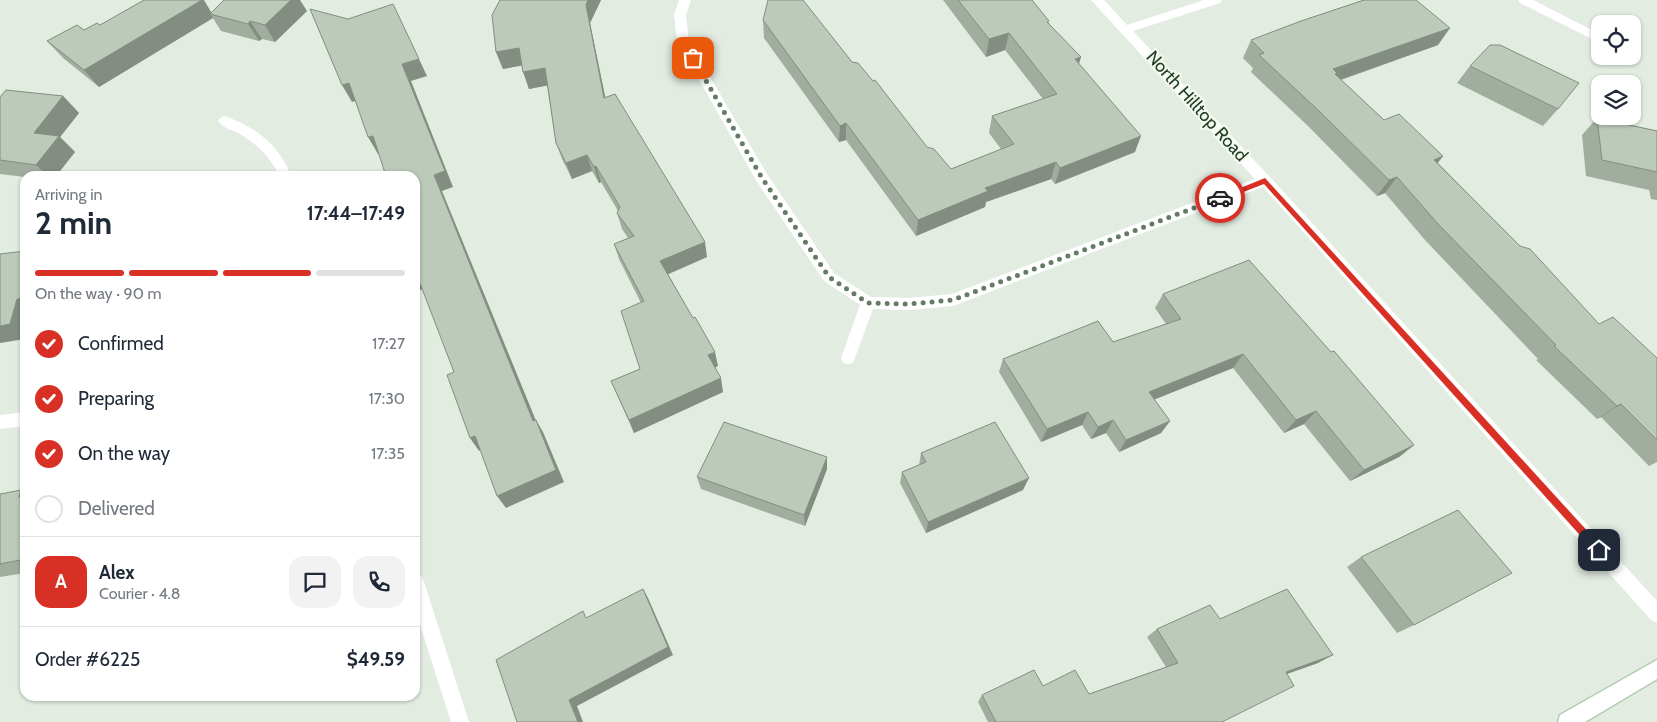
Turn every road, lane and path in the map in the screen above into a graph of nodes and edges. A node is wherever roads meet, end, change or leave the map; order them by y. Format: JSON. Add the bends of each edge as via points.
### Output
{"nodes":[{"id":1,"x":685,"y":0,"type":"edge"},
{"id":2,"x":1098,"y":0,"type":"edge"},
{"id":3,"x":1216,"y":0,"type":"edge"},
{"id":4,"x":1524,"y":0,"type":"edge"},
{"id":5,"x":1126,"y":29,"type":"junction"},
{"id":6,"x":1591,"y":34,"type":"edge"},
{"id":7,"x":224,"y":121,"type":"dead end"},
{"id":8,"x":284,"y":171,"type":"edge"},
{"id":9,"x":1265,"y":181,"type":"junction"},
{"id":10,"x":868,"y":303,"type":"junction"},
{"id":11,"x":848,"y":358,"type":"dead end"},
{"id":12,"x":20,"y":420,"type":"edge"},
{"id":13,"x":0,"y":422,"type":"edge"},
{"id":14,"x":420,"y":598,"type":"edge"},
{"id":15,"x":1657,"y":614,"type":"edge"},
{"id":16,"x":1657,"y":670,"type":"edge"},
{"id":17,"x":460,"y":722,"type":"edge"},
{"id":18,"x":1567,"y":722,"type":"edge"}],
"edges":[{"from":1,"to":10,"type":"street","via":[[680,15],[683,41],[762,178],[829,277]]},
{"from":2,"to":5,"type":"street","name":"North Hilltop Road"},
{"from":3,"to":5,"type":"street"},
{"from":4,"to":6,"type":"street"},
{"from":5,"to":9,"type":"street","name":"North Hilltop Road"},
{"from":7,"to":8,"type":"street","via":[[263,143],[282,164]]},
{"from":9,"to":10,"type":"street","via":[[953,300]]},
{"from":9,"to":15,"type":"street","name":"North Hilltop Road"},
{"from":10,"to":11,"type":"street"},
{"from":12,"to":13,"type":"street"},
{"from":14,"to":17,"type":"street"},
{"from":16,"to":18,"type":"street"}]}
